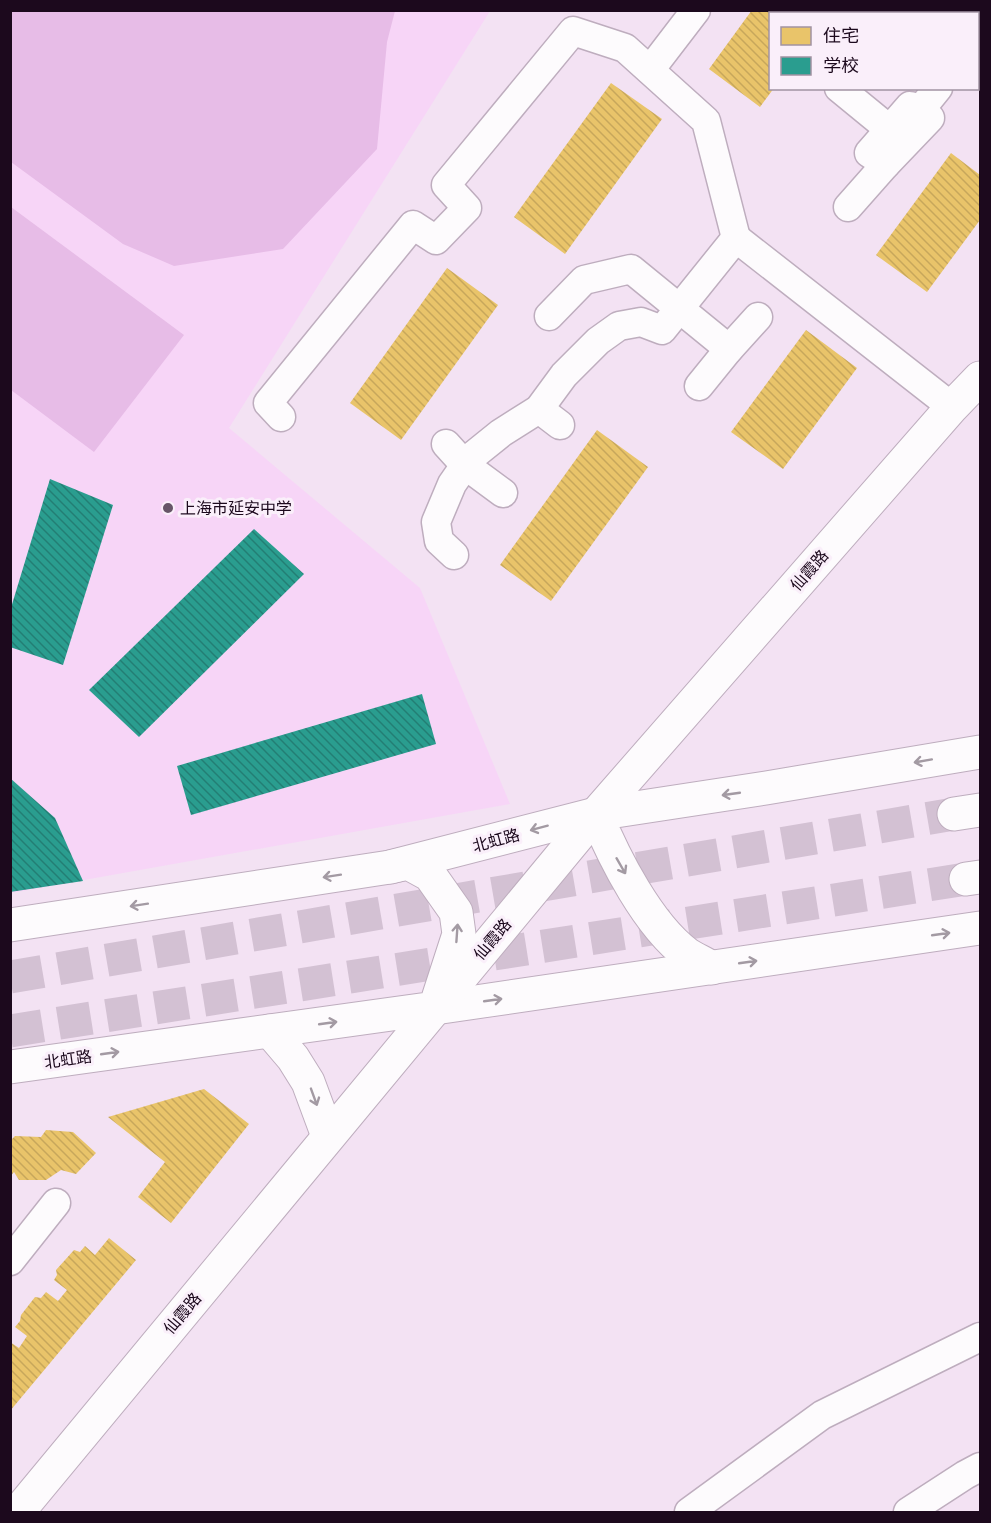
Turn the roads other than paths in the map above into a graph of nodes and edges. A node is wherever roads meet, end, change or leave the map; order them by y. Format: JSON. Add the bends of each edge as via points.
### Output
{"nodes":[{"id":1,"x":696,"y":10,"type":"edge"},
{"id":2,"x":650,"y":70,"type":"junction"},
{"id":3,"x":841,"y":90,"type":"edge"},
{"id":4,"x":930,"y":99,"type":"edge"},
{"id":5,"x":890,"y":129,"type":"junction"},
{"id":6,"x":886,"y":164,"type":"junction"},
{"id":7,"x":848,"y":207,"type":"dead end"},
{"id":8,"x":736,"y":238,"type":"junction"},
{"id":9,"x":678,"y":307,"type":"junction"},
{"id":10,"x":549,"y":316,"type":"dead end"},
{"id":11,"x":758,"y":317,"type":"dead end"},
{"id":12,"x":729,"y":349,"type":"junction"},
{"id":13,"x":981,"y":378,"type":"edge"},
{"id":14,"x":699,"y":386,"type":"dead end"},
{"id":15,"x":952,"y":407,"type":"junction"},
{"id":16,"x":281,"y":417,"type":"dead end"},
{"id":17,"x":446,"y":444,"type":"dead end"},
{"id":18,"x":465,"y":465,"type":"junction"},
{"id":19,"x":503,"y":493,"type":"dead end"},
{"id":20,"x":454,"y":555,"type":"dead end"},
{"id":21,"x":981,"y":752,"type":"edge"},
{"id":22,"x":596,"y":814,"type":"junction"},
{"id":23,"x":408,"y":863,"type":"junction"},
{"id":24,"x":10,"y":925,"type":"edge"},
{"id":25,"x":981,"y":928,"type":"edge"},
{"id":26,"x":712,"y":968,"type":"junction"},
{"id":27,"x":435,"y":1008,"type":"junction"},
{"id":28,"x":270,"y":1031,"type":"junction"},
{"id":29,"x":10,"y":1067,"type":"edge"},
{"id":30,"x":328,"y":1136,"type":"junction"},
{"id":31,"x":56,"y":1203,"type":"dead end"},
{"id":32,"x":10,"y":1261,"type":"edge"},
{"id":33,"x":981,"y":1337,"type":"edge"},
{"id":34,"x":981,"y":1467,"type":"edge"},
{"id":35,"x":18,"y":1512,"type":"edge"},
{"id":36,"x":689,"y":1512,"type":"edge"},
{"id":37,"x":908,"y":1512,"type":"edge"}],
"edges":[{"from":1,"to":2,"type":"street"},
{"from":2,"to":8,"type":"street","via":[[706,121]]},
{"from":2,"to":16,"type":"street","via":[[625,48],[573,31],[446,185],[467,208],[436,240],[414,225],[268,403]]},
{"from":3,"to":5,"type":"street"},
{"from":4,"to":5,"type":"street","via":[[910,106]]},
{"from":4,"to":6,"type":"street","via":[[930,118]]},
{"from":5,"to":6,"type":"street","via":[[868,153]]},
{"from":6,"to":7,"type":"street"},
{"from":8,"to":9,"type":"street"},
{"from":8,"to":15,"type":"street"},
{"from":9,"to":10,"type":"street","via":[[631,269],[584,280]]},
{"from":9,"to":12,"type":"street"},
{"from":9,"to":18,"type":"street","via":[[662,330],[641,322],[619,326],[598,341],[564,375],[549,417],[501,433]]},
{"from":11,"to":12,"type":"street"},
{"from":12,"to":14,"type":"street"},
{"from":13,"to":15,"type":"main road","name":"仙霞路"},
{"from":15,"to":22,"type":"main road","name":"仙霞路"},
{"from":17,"to":18,"type":"street"},
{"from":18,"to":19,"type":"street"},
{"from":18,"to":20,"type":"street","via":[[436,522],[439,541]]},
{"from":21,"to":22,"type":"main road","name":"北虹路","one_way":true},
{"from":22,"to":23,"type":"main road","name":"北虹路","one_way":true},
{"from":22,"to":26,"type":"main road","one_way":true,"via":[[610,849],[636,893],[669,937]]},
{"from":22,"to":27,"type":"main road","name":"仙霞路"},
{"from":23,"to":24,"type":"main road","name":"北虹路","one_way":true},
{"from":27,"to":23,"type":"main road","one_way":true,"via":[[459,934],[456,912],[430,875]]},
{"from":26,"to":25,"type":"main road","name":"北虹路","one_way":true},
{"from":27,"to":26,"type":"main road","name":"北虹路","one_way":true},
{"from":28,"to":27,"type":"main road","name":"北虹路","one_way":true},
{"from":27,"to":30,"type":"main road","name":"仙霞路"},
{"from":29,"to":28,"type":"main road","name":"北虹路","one_way":true},
{"from":28,"to":30,"type":"main road","one_way":true,"via":[[308,1082]]},
{"from":30,"to":35,"type":"main road","name":"仙霞路"},
{"from":31,"to":32,"type":"street"},
{"from":33,"to":36,"type":"street","via":[[822,1415]]},
{"from":34,"to":37,"type":"street"}]}
